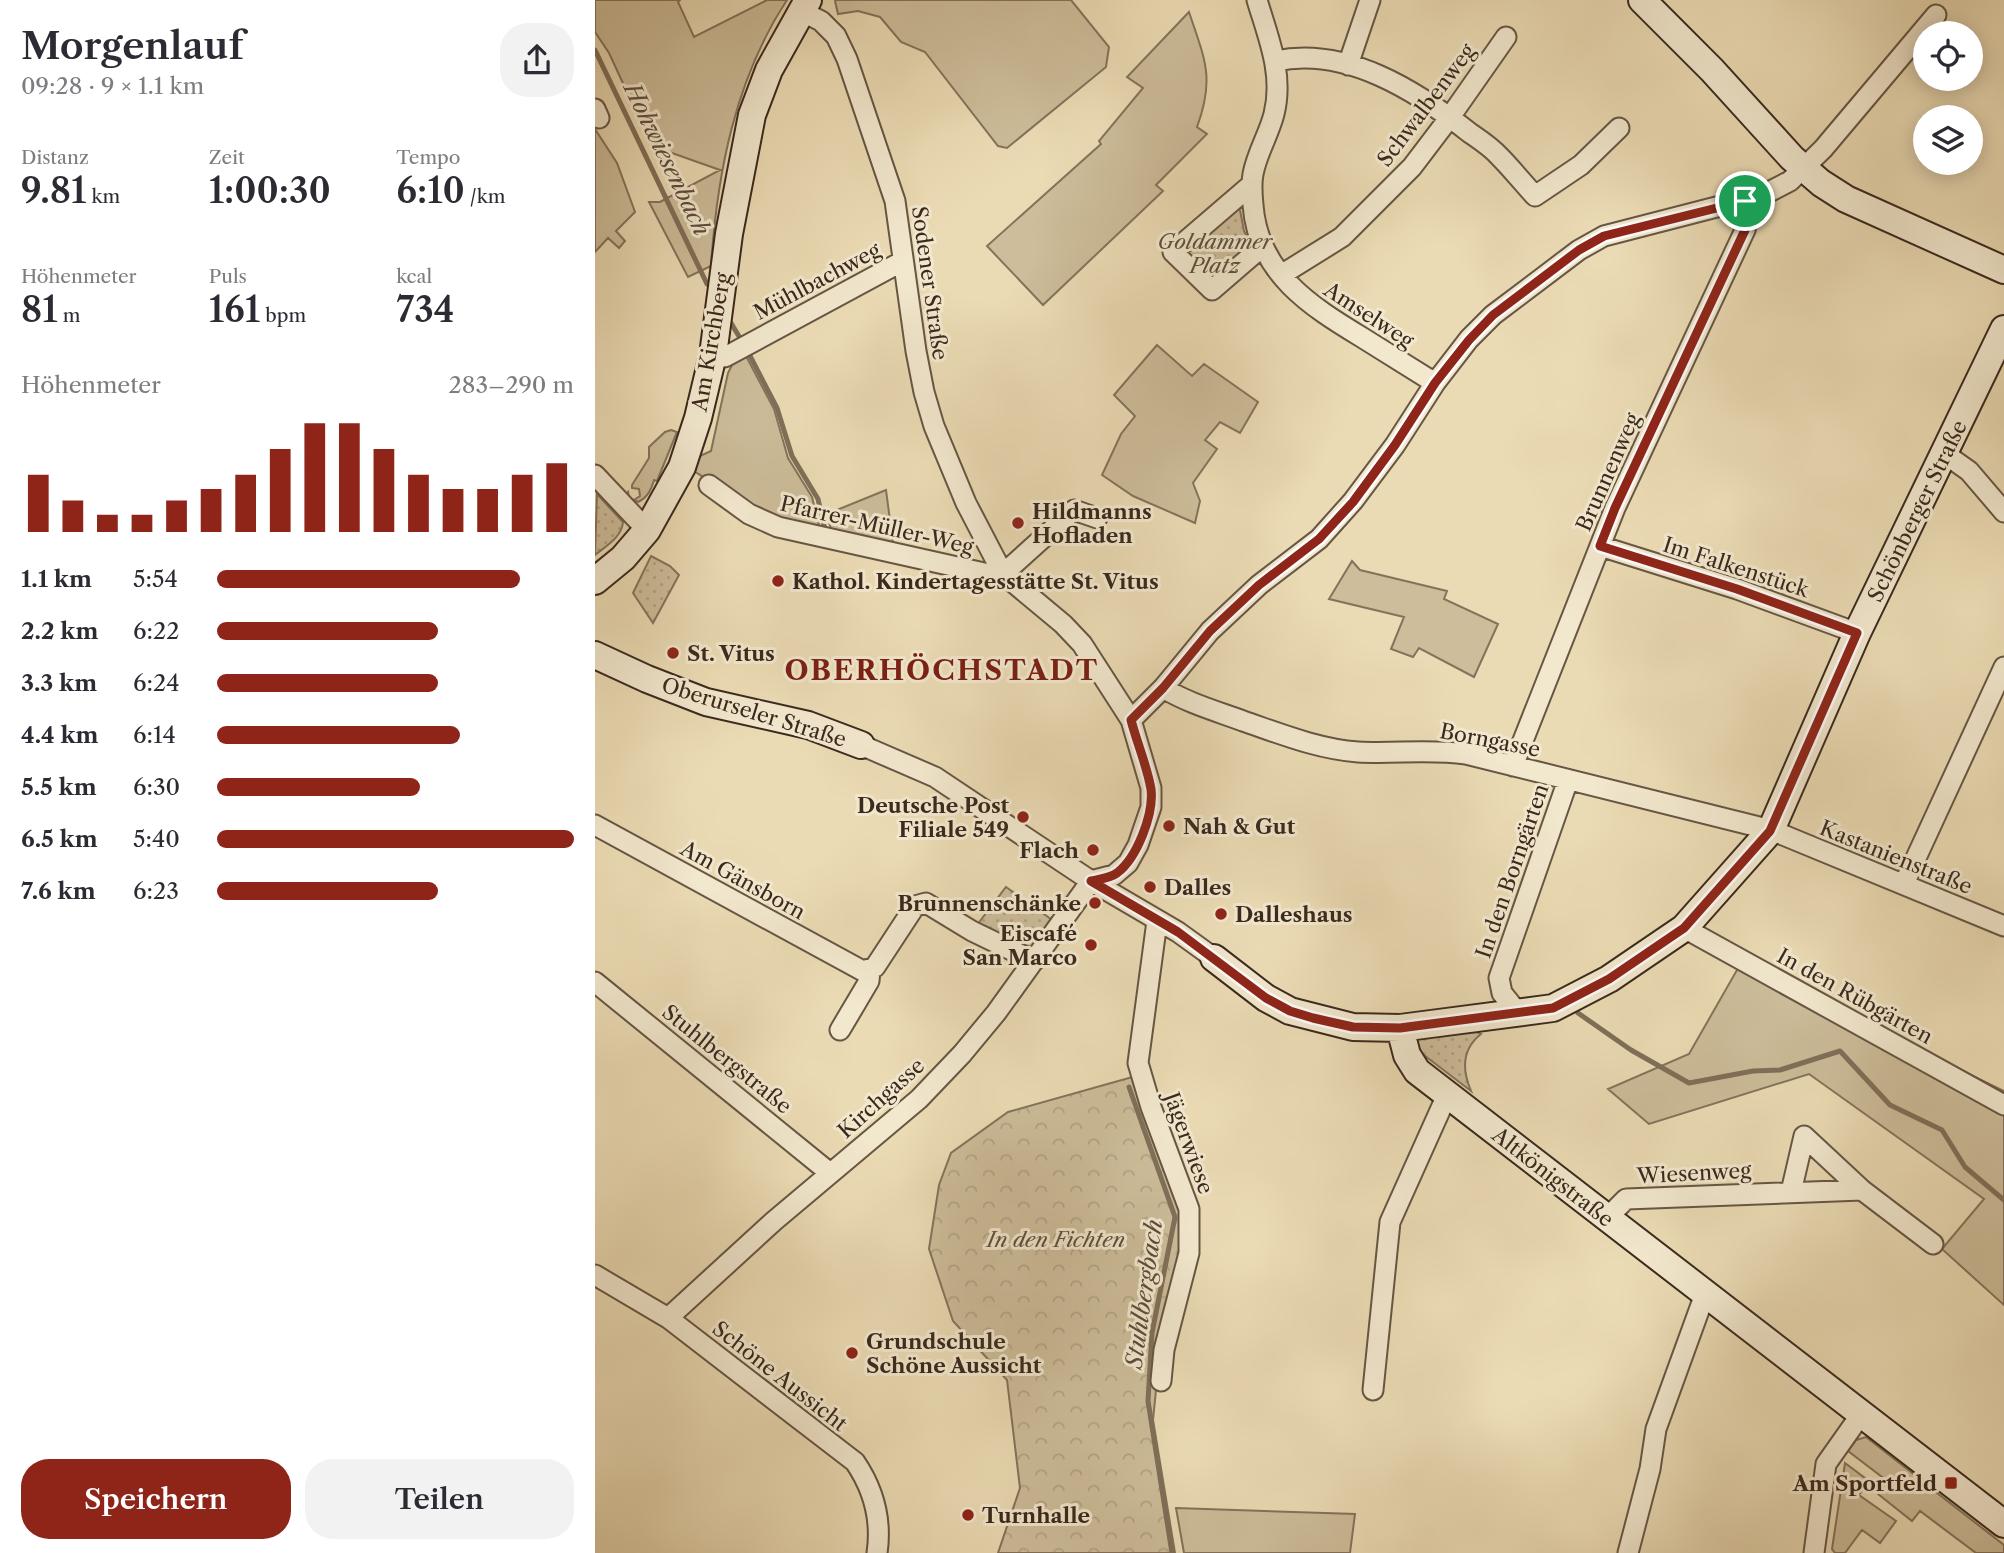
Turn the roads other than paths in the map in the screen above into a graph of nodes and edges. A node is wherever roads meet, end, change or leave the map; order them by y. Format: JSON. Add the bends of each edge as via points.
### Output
{"nodes":[{"id":1,"x":1257,"y":0,"type":"edge"},
{"id":2,"x":1370,"y":0,"type":"edge"},
{"id":3,"x":1642,"y":0,"type":"edge"},
{"id":4,"x":804,"y":6,"type":"edge"},
{"id":5,"x":1936,"y":15,"type":"dead end"},
{"id":6,"x":1506,"y":37,"type":"dead end"},
{"id":7,"x":1276,"y":61,"type":"junction"},
{"id":8,"x":1348,"y":65,"type":"junction"},
{"id":9,"x":1450,"y":117,"type":"junction"},
{"id":10,"x":1619,"y":128,"type":"dead end"},
{"id":11,"x":1803,"y":169,"type":"junction"},
{"id":12,"x":1251,"y":185,"type":"junction"},
{"id":13,"x":1745,"y":201,"type":"junction"},
{"id":14,"x":1263,"y":246,"type":"junction"},
{"id":15,"x":903,"y":261,"type":"junction"},
{"id":16,"x":2004,"y":270,"type":"edge"},
{"id":17,"x":1281,"y":275,"type":"junction"},
{"id":18,"x":2004,"y":329,"type":"edge"},
{"id":19,"x":725,"y":353,"type":"junction"},
{"id":20,"x":1435,"y":383,"type":"junction"},
{"id":21,"x":1945,"y":454,"type":"junction"},
{"id":22,"x":595,"y":475,"type":"edge"},
{"id":23,"x":709,"y":485,"type":"dead end"},
{"id":24,"x":2004,"y":512,"type":"edge"},
{"id":25,"x":1097,"y":518,"type":"dead end"},
{"id":26,"x":647,"y":530,"type":"junction"},
{"id":27,"x":1600,"y":546,"type":"junction"},
{"id":28,"x":1003,"y":574,"type":"junction"},
{"id":29,"x":595,"y":582,"type":"edge"},
{"id":30,"x":1857,"y":633,"type":"junction"},
{"id":31,"x":595,"y":655,"type":"edge"},
{"id":32,"x":2004,"y":667,"type":"edge"},
{"id":33,"x":1163,"y":688,"type":"junction"},
{"id":34,"x":1131,"y":720,"type":"junction"},
{"id":35,"x":862,"y":745,"type":"joint"},
{"id":36,"x":1513,"y":766,"type":"junction"},
{"id":37,"x":1568,"y":780,"type":"junction"},
{"id":38,"x":595,"y":825,"type":"edge"},
{"id":39,"x":1770,"y":831,"type":"junction"},
{"id":40,"x":1091,"y":881,"type":"junction"},
{"id":41,"x":1904,"y":884,"type":"junction"},
{"id":42,"x":1157,"y":920,"type":"junction"},
{"id":43,"x":2004,"y":926,"type":"edge"},
{"id":44,"x":1684,"y":928,"type":"junction"},
{"id":45,"x":1214,"y":958,"type":"joint"},
{"id":46,"x":1034,"y":961,"type":"junction"},
{"id":47,"x":870,"y":970,"type":"junction"},
{"id":48,"x":595,"y":982,"type":"edge"},
{"id":49,"x":1518,"y":1013,"type":"junction"},
{"id":50,"x":1400,"y":1028,"type":"junction"},
{"id":51,"x":840,"y":1030,"type":"dead end"},
{"id":52,"x":1447,"y":1095,"type":"junction"},
{"id":53,"x":2004,"y":1105,"type":"edge"},
{"id":54,"x":830,"y":1173,"type":"junction"},
{"id":55,"x":1862,"y":1190,"type":"junction"},
{"id":56,"x":1791,"y":1192,"type":"junction"},
{"id":57,"x":1607,"y":1218,"type":"junction"},
{"id":58,"x":1933,"y":1244,"type":"dead end"},
{"id":59,"x":595,"y":1275,"type":"edge"},
{"id":60,"x":1705,"y":1294,"type":"junction"},
{"id":61,"x":668,"y":1318,"type":"junction"},
{"id":62,"x":1161,"y":1381,"type":"dead end"},
{"id":63,"x":1373,"y":1390,"type":"dead end"},
{"id":64,"x":1862,"y":1413,"type":"junction"},
{"id":65,"x":2004,"y":1524,"type":"edge"},
{"id":66,"x":877,"y":1553,"type":"edge"},
{"id":67,"x":1628,"y":1553,"type":"edge"},
{"id":68,"x":1814,"y":1553,"type":"edge"}],
"edges":[{"from":1,"to":7,"type":"street","name":"Amselweg"},
{"from":2,"to":8,"type":"street"},
{"from":3,"to":11,"type":"street"},
{"from":4,"to":15,"type":"street","name":"Sodener Straße","via":[[836,36],[847,59],[895,201]]},
{"from":4,"to":19,"type":"street","name":"Am Kirchberg","via":[[769,70],[752,115],[729,234]]},
{"from":5,"to":11,"type":"street"},
{"from":6,"to":9,"type":"street","name":"Schwalbenweg"},
{"from":7,"to":8,"type":"street","via":[[1305,58]]},
{"from":7,"to":12,"type":"street","name":"Amselweg","via":[[1275,112]]},
{"from":8,"to":9,"type":"street","via":[[1383,76]]},
{"from":9,"to":10,"type":"street","via":[[1497,154],[1535,196],[1581,165]]},
{"from":9,"to":17,"type":"street","name":"Schwalbenweg","via":[[1412,167],[1342,237]]},
{"from":11,"to":13,"type":"street","via":[[1772,192]]},
{"from":11,"to":16,"type":"street","via":[[1846,198]]},
{"from":12,"to":14,"type":"street","name":"Amselweg","via":[[1256,229]]},
{"from":12,"to":14,"type":"street","via":[[1173,251],[1212,290]]},
{"from":13,"to":20,"type":"street","via":[[1604,236],[1579,250],[1493,315]]},
{"from":13,"to":27,"type":"street","name":"Brunnenweg","via":[[1745,230]]},
{"from":14,"to":17,"type":"street","name":"Amselweg"},
{"from":15,"to":19,"type":"street","name":"Mühlbachweg"},
{"from":15,"to":28,"type":"street","name":"Sodener Straße","via":[[933,426]]},
{"from":17,"to":20,"type":"street","name":"Amselweg","via":[[1316,310]]},
{"from":18,"to":21,"type":"street","name":"Schönberger Straße"},
{"from":19,"to":26,"type":"street","name":"Am Kirchberg","via":[[682,467]]},
{"from":20,"to":33,"type":"street","via":[[1364,488],[1319,539],[1259,585],[1210,631]]},
{"from":21,"to":24,"type":"street","via":[[1969,471]]},
{"from":21,"to":30,"type":"street","name":"Schönberger Straße"},
{"from":22,"to":26,"type":"street"},
{"from":23,"to":28,"type":"street","name":"Pfarrer-Müller-Weg","via":[[749,514],[778,527],[971,571]]},
{"from":25,"to":28,"type":"street","via":[[1074,510]]},
{"from":26,"to":29,"type":"street","name":"Am Kirchberg"},
{"from":27,"to":30,"type":"street","name":"Im Falkenstück"},
{"from":27,"to":36,"type":"street","name":"Brunnenweg"},
{"from":28,"to":34,"type":"street","name":"Sodener Straße","via":[[1082,644]]},
{"from":30,"to":39,"type":"street","name":"Schönberger Straße"},
{"from":31,"to":35,"type":"street","name":"Oberurseler Straße","via":[[706,702],[808,725]]},
{"from":32,"to":41,"type":"street"},
{"from":33,"to":34,"type":"street"},
{"from":33,"to":36,"type":"street","name":"Borngasse","via":[[1226,715],[1324,747],[1466,754]]},
{"from":34,"to":40,"type":"street","name":"Sodener Straße","via":[[1151,788],[1151,807],[1128,863],[1114,875]]},
{"from":35,"to":40,"type":"street","name":"Oberurseler Straße","via":[[935,777]]},
{"from":36,"to":37,"type":"street","name":"Borngasse"},
{"from":37,"to":39,"type":"street","name":"Borngasse"},
{"from":37,"to":49,"type":"street","name":"In den Borngärten","via":[[1499,978],[1502,993]]},
{"from":38,"to":47,"type":"street","name":"Am Gänsborn","via":[[863,971]]},
{"from":39,"to":41,"type":"street","name":"Kastanienstraße"},
{"from":39,"to":44,"type":"street","name":"Schönberger Straße"},
{"from":40,"to":42,"type":"street"},
{"from":40,"to":46,"type":"street","name":"Kirchgasse"},
{"from":41,"to":43,"type":"street","name":"Kastanienstraße"},
{"from":42,"to":45,"type":"street"},
{"from":42,"to":62,"type":"street","name":"Jägerwiese","via":[[1138,1063],[1189,1209],[1189,1253],[1164,1350]]},
{"from":44,"to":49,"type":"street","name":"Schönberger Straße","via":[[1609,979],[1553,1008]]},
{"from":44,"to":53,"type":"street","name":"In den Rübgärten"},
{"from":45,"to":50,"type":"street","via":[[1290,1011],[1353,1027]]},
{"from":46,"to":47,"type":"street","via":[[921,903]]},
{"from":46,"to":54,"type":"street","name":"Kirchgasse","via":[[988,1023],[919,1099]]},
{"from":47,"to":51,"type":"street","via":[[869,981]]},
{"from":48,"to":54,"type":"street","name":"Stuhlbergstraße"},
{"from":49,"to":50,"type":"street","name":"Schönberger Straße"},
{"from":50,"to":52,"type":"street","name":"Altkönigstraße","via":[[1417,1071]]},
{"from":52,"to":57,"type":"street","name":"Altkönigstraße"},
{"from":52,"to":63,"type":"street","via":[[1390,1222]]},
{"from":54,"to":61,"type":"street","name":"Kirchgasse"},
{"from":55,"to":56,"type":"street","name":"Wiesenweg"},
{"from":55,"to":56,"type":"street","via":[[1804,1136]]},
{"from":55,"to":58,"type":"street"},
{"from":56,"to":57,"type":"street","name":"Wiesenweg","via":[[1626,1199]]},
{"from":57,"to":60,"type":"street","name":"Altkönigstraße"},
{"from":59,"to":61,"type":"street","name":"Schöne Aussicht"},
{"from":60,"to":64,"type":"street","name":"Altkönigstraße"},
{"from":60,"to":67,"type":"street","via":[[1656,1429]]},
{"from":61,"to":66,"type":"street","name":"Schöne Aussicht","via":[[855,1462],[875,1501]]},
{"from":64,"to":65,"type":"street","name":"Altkönigstraße"},
{"from":64,"to":68,"type":"street","via":[[1826,1464]]}]}
